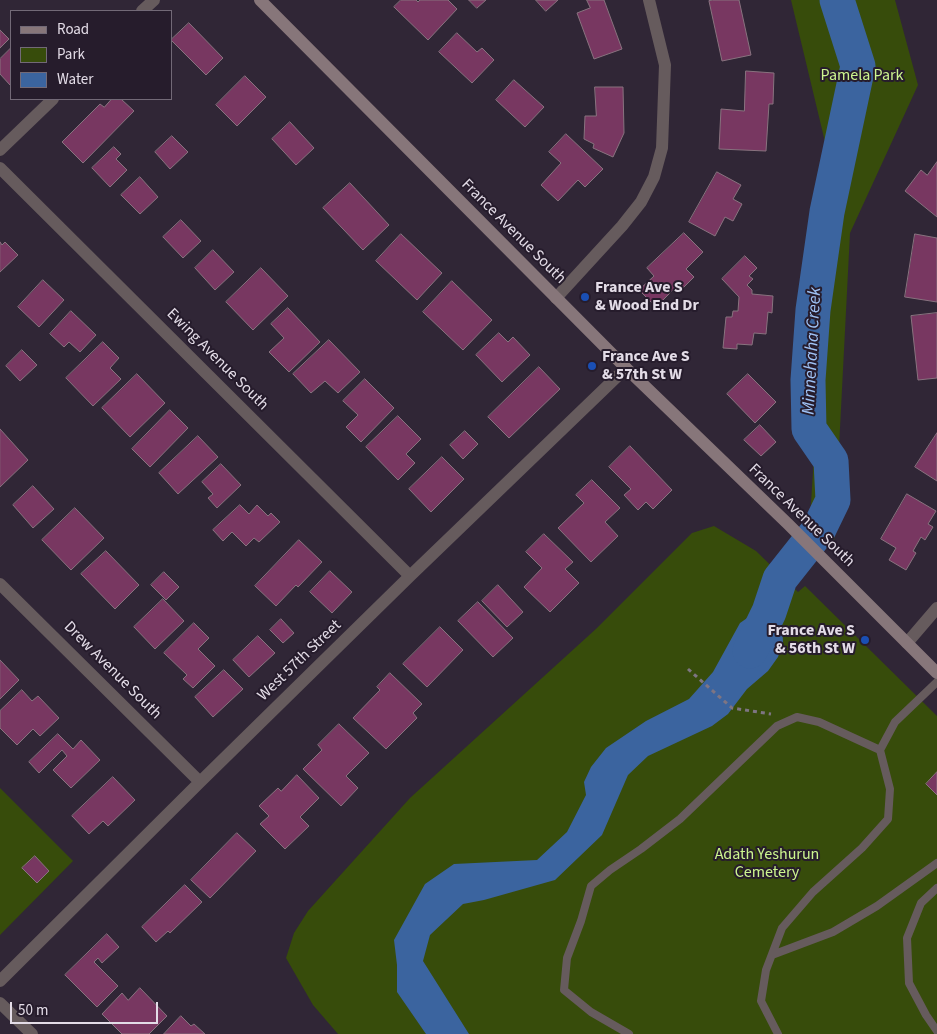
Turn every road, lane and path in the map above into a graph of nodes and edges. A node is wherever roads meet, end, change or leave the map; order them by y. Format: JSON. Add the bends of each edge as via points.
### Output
{"nodes":[{"id":1,"x":154,"y":0,"type":"edge"},
{"id":2,"x":260,"y":0,"type":"edge"},
{"id":3,"x":649,"y":0,"type":"edge"},
{"id":4,"x":143,"y":10,"type":"edge"},
{"id":5,"x":52,"y":100,"type":"edge"},
{"id":6,"x":0,"y":150,"type":"edge"},
{"id":7,"x":0,"y":168,"type":"edge"},
{"id":8,"x":556,"y":298,"type":"junction"},
{"id":9,"x":626,"y":368,"type":"junction"},
{"id":10,"x":410,"y":576,"type":"junction"},
{"id":11,"x":0,"y":584,"type":"edge"},
{"id":12,"x":937,"y":608,"type":"edge"},
{"id":13,"x":907,"y":643,"type":"junction"},
{"id":14,"x":688,"y":670,"type":"dead end"},
{"id":15,"x":937,"y":673,"type":"edge"},
{"id":16,"x":937,"y":682,"type":"edge"},
{"id":17,"x":774,"y":715,"type":"dead end"},
{"id":18,"x":880,"y":750,"type":"junction"},
{"id":19,"x":200,"y":782,"type":"junction"},
{"id":20,"x":937,"y":863,"type":"edge"},
{"id":21,"x":937,"y":888,"type":"edge"},
{"id":22,"x":772,"y":955,"type":"junction"},
{"id":23,"x":0,"y":981,"type":"edge"},
{"id":24,"x":0,"y":1003,"type":"edge"},
{"id":25,"x":937,"y":1031,"type":"edge"},
{"id":26,"x":32,"y":1034,"type":"edge"},
{"id":27,"x":629,"y":1034,"type":"edge"},
{"id":28,"x":778,"y":1034,"type":"edge"}],
"edges":[{"from":1,"to":4,"type":"street"},
{"from":2,"to":8,"type":"main road","name":"France Avenue South"},
{"from":3,"to":8,"type":"street","via":[[665,65],[662,148],[654,177],[641,202],[622,226]]},
{"from":5,"to":6,"type":"street"},
{"from":7,"to":10,"type":"street","name":"Ewing Avenue South"},
{"from":8,"to":9,"type":"main road","name":"France Avenue South"},
{"from":9,"to":10,"type":"street","name":"West 57th Street"},
{"from":9,"to":13,"type":"main road","name":"France Avenue South"},
{"from":10,"to":19,"type":"street","name":"West 57th Street"},
{"from":11,"to":19,"type":"street","name":"Drew Avenue South"},
{"from":12,"to":13,"type":"street"},
{"from":13,"to":15,"type":"main road","name":"France Avenue South"},
{"from":14,"to":17,"type":"path","via":[[732,708]]},
{"from":16,"to":18,"type":"lane","via":[[895,722]]},
{"from":18,"to":22,"type":"lane","via":[[890,789],[888,819],[862,848],[813,892],[782,928]]},
{"from":18,"to":27,"type":"lane","via":[[819,722],[797,718],[777,726],[680,819],[591,886],[567,958],[564,990],[591,1012]]},
{"from":19,"to":23,"type":"street","name":"West 57th Street"},
{"from":20,"to":22,"type":"lane","via":[[877,906],[833,932]]},
{"from":21,"to":25,"type":"lane","via":[[921,903],[907,938],[909,983]]},
{"from":22,"to":28,"type":"lane","via":[[761,1001]]},
{"from":24,"to":26,"type":"street"}]}
